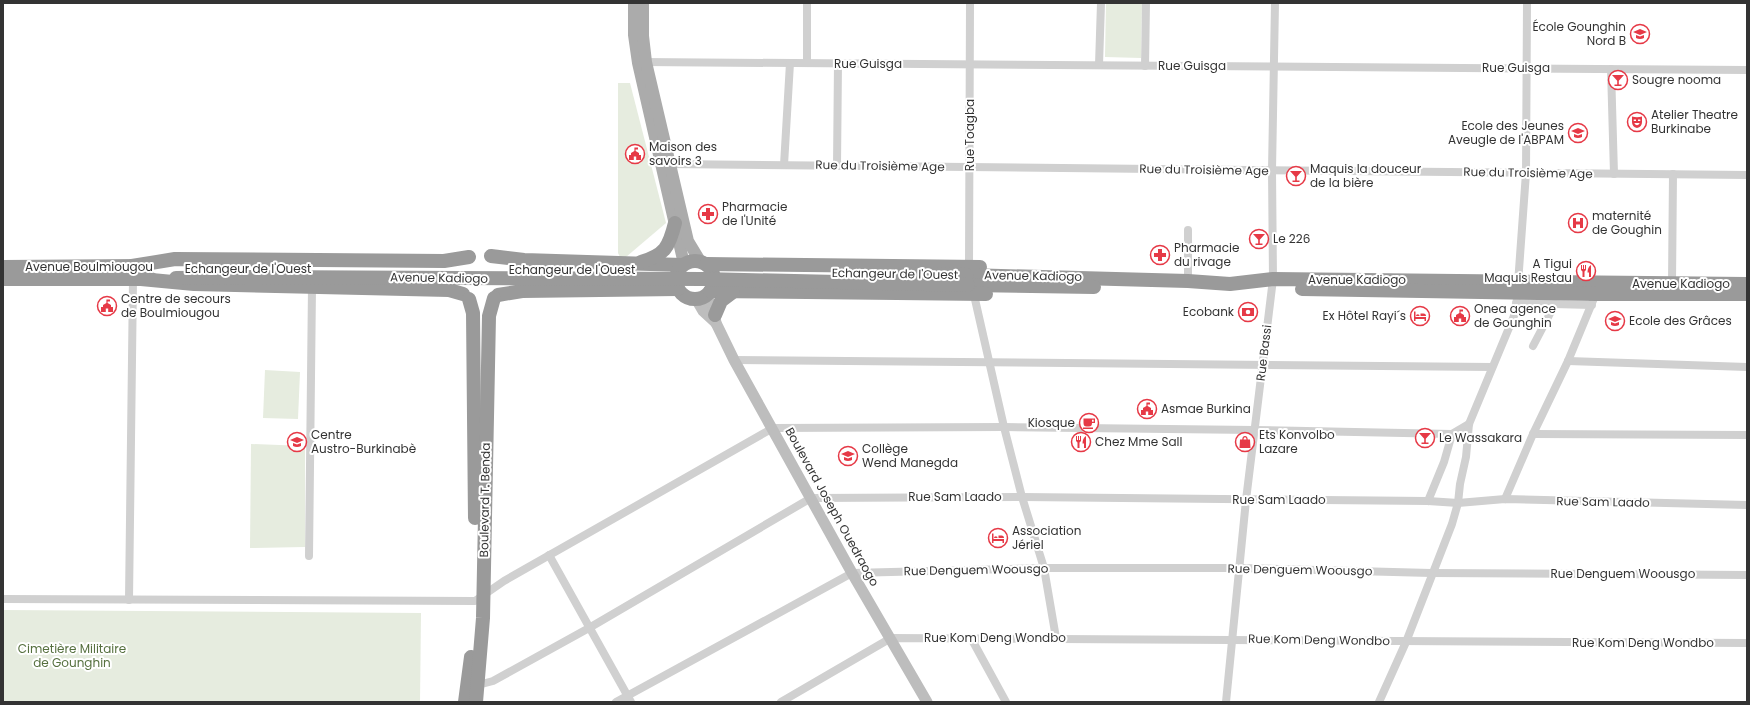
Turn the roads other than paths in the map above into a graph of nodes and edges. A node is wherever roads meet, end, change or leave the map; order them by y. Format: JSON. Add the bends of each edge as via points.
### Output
{"nodes":[{"id":1,"x":634,"y":3,"type":"edge"},
{"id":2,"x":643,"y":3,"type":"edge"},
{"id":3,"x":807,"y":3,"type":"edge"},
{"id":4,"x":970,"y":3,"type":"edge"},
{"id":5,"x":1101,"y":3,"type":"edge"},
{"id":6,"x":1146,"y":3,"type":"edge"},
{"id":7,"x":1275,"y":3,"type":"edge"},
{"id":8,"x":1527,"y":3,"type":"edge"},
{"id":9,"x":642,"y":62,"type":"junction"},
{"id":10,"x":790,"y":63,"type":"junction"},
{"id":11,"x":807,"y":63,"type":"junction"},
{"id":12,"x":838,"y":63,"type":"junction"},
{"id":13,"x":970,"y":64,"type":"junction"},
{"id":14,"x":1099,"y":65,"type":"junction"},
{"id":15,"x":1145,"y":66,"type":"junction"},
{"id":16,"x":1275,"y":66,"type":"junction"},
{"id":17,"x":1526,"y":68,"type":"junction"},
{"id":18,"x":1611,"y":69,"type":"junction"},
{"id":19,"x":1747,"y":70,"type":"edge"},
{"id":20,"x":665,"y":164,"type":"junction"},
{"id":21,"x":784,"y":165,"type":"junction"},
{"id":22,"x":837,"y":166,"type":"junction"},
{"id":23,"x":970,"y":167,"type":"junction"},
{"id":24,"x":1272,"y":170,"type":"junction"},
{"id":25,"x":1526,"y":173,"type":"junction"},
{"id":26,"x":1614,"y":174,"type":"junction"},
{"id":27,"x":1673,"y":174,"type":"junction"},
{"id":28,"x":1747,"y":175,"type":"edge"},
{"id":29,"x":675,"y":223,"type":"junction"},
{"id":30,"x":1188,"y":230,"type":"dead end"},
{"id":31,"x":469,"y":256,"type":"junction"},
{"id":32,"x":491,"y":256,"type":"junction"},
{"id":33,"x":703,"y":263,"type":"junction"},
{"id":34,"x":634,"y":264,"type":"junction"},
{"id":35,"x":683,"y":265,"type":"junction"},
{"id":36,"x":3,"y":267,"type":"edge"},
{"id":37,"x":176,"y":273,"type":"junction"},
{"id":38,"x":135,"y":274,"type":"junction"},
{"id":39,"x":3,"y":279,"type":"edge"},
{"id":40,"x":703,"y":279,"type":"joint"},
{"id":41,"x":970,"y":280,"type":"junction"},
{"id":42,"x":1006,"y":280,"type":"junction"},
{"id":43,"x":1188,"y":281,"type":"junction"},
{"id":44,"x":1672,"y":283,"type":"junction"},
{"id":45,"x":1272,"y":284,"type":"junction"},
{"id":46,"x":1747,"y":284,"type":"edge"},
{"id":47,"x":312,"y":287,"type":"junction"},
{"id":48,"x":678,"y":289,"type":"junction"},
{"id":49,"x":733,"y":292,"type":"junction"},
{"id":50,"x":1517,"y":292,"type":"junction"},
{"id":51,"x":1596,"y":294,"type":"junction"},
{"id":52,"x":1747,"y":294,"type":"edge"},
{"id":53,"x":704,"y":295,"type":"junction"},
{"id":54,"x":466,"y":296,"type":"junction"},
{"id":55,"x":496,"y":297,"type":"junction"},
{"id":56,"x":1555,"y":304,"type":"junction"},
{"id":57,"x":716,"y":319,"type":"junction"},
{"id":58,"x":1532,"y":346,"type":"dead end"},
{"id":59,"x":734,"y":360,"type":"junction"},
{"id":60,"x":1568,"y":361,"type":"junction"},
{"id":61,"x":989,"y":362,"type":"junction"},
{"id":62,"x":1262,"y":364,"type":"junction"},
{"id":63,"x":1492,"y":366,"type":"junction"},
{"id":64,"x":1747,"y":367,"type":"edge"},
{"id":65,"x":1469,"y":424,"type":"junction"},
{"id":66,"x":1004,"y":427,"type":"junction"},
{"id":67,"x":773,"y":428,"type":"junction"},
{"id":68,"x":1254,"y":430,"type":"junction"},
{"id":69,"x":1452,"y":434,"type":"junction"},
{"id":70,"x":1533,"y":434,"type":"junction"},
{"id":71,"x":1747,"y":435,"type":"edge"},
{"id":72,"x":1022,"y":497,"type":"junction"},
{"id":73,"x":811,"y":498,"type":"junction"},
{"id":74,"x":1505,"y":499,"type":"junction"},
{"id":75,"x":1246,"y":500,"type":"junction"},
{"id":76,"x":1428,"y":501,"type":"junction"},
{"id":77,"x":1458,"y":503,"type":"junction"},
{"id":78,"x":1747,"y":505,"type":"edge"},
{"id":79,"x":549,"y":555,"type":"junction"},
{"id":80,"x":309,"y":556,"type":"dead end"},
{"id":81,"x":1044,"y":568,"type":"junction"},
{"id":82,"x":1240,"y":568,"type":"junction"},
{"id":83,"x":852,"y":573,"type":"junction"},
{"id":84,"x":1431,"y":573,"type":"junction"},
{"id":85,"x":1747,"y":575,"type":"edge"},
{"id":86,"x":479,"y":598,"type":"junction"},
{"id":87,"x":3,"y":599,"type":"edge"},
{"id":88,"x":129,"y":600,"type":"junction"},
{"id":89,"x":589,"y":628,"type":"junction"},
{"id":90,"x":891,"y":638,"type":"junction"},
{"id":91,"x":971,"y":638,"type":"junction"},
{"id":92,"x":1056,"y":638,"type":"junction"},
{"id":93,"x":1233,"y":639,"type":"junction"},
{"id":94,"x":1406,"y":642,"type":"junction"},
{"id":95,"x":1747,"y":643,"type":"edge"},
{"id":96,"x":478,"y":686,"type":"junction"},
{"id":97,"x":629,"y":699,"type":"edge"},
{"id":98,"x":466,"y":702,"type":"edge"},
{"id":99,"x":476,"y":702,"type":"edge"},
{"id":100,"x":616,"y":702,"type":"edge"},
{"id":101,"x":781,"y":702,"type":"edge"},
{"id":102,"x":927,"y":702,"type":"edge"},
{"id":103,"x":1006,"y":702,"type":"edge"},
{"id":104,"x":1226,"y":702,"type":"edge"},
{"id":105,"x":1379,"y":702,"type":"edge"}],
"edges":[{"from":1,"to":9,"type":"main road","via":[[634,35]]},
{"from":2,"to":9,"type":"main road"},
{"from":3,"to":11,"type":"street"},
{"from":4,"to":13,"type":"street","name":"Rue Toagba"},
{"from":5,"to":14,"type":"street"},
{"from":6,"to":15,"type":"street"},
{"from":7,"to":16,"type":"street","name":"Rue Bassi"},
{"from":8,"to":17,"type":"street"},
{"from":9,"to":10,"type":"street","name":"Rue Guisga"},
{"from":9,"to":20,"type":"main road"},
{"from":10,"to":11,"type":"street","name":"Rue Guisga"},
{"from":10,"to":21,"type":"street"},
{"from":11,"to":12,"type":"street","name":"Rue Guisga"},
{"from":12,"to":13,"type":"street","name":"Rue Guisga"},
{"from":12,"to":22,"type":"street"},
{"from":13,"to":14,"type":"street","name":"Rue Guisga"},
{"from":13,"to":23,"type":"street","name":"Rue Toagba"},
{"from":14,"to":15,"type":"street","name":"Rue Guisga"},
{"from":15,"to":16,"type":"street","name":"Rue Guisga"},
{"from":16,"to":17,"type":"street","name":"Rue Guisga"},
{"from":16,"to":24,"type":"street","name":"Rue Bassi"},
{"from":17,"to":18,"type":"street","name":"Rue Guisga"},
{"from":17,"to":25,"type":"street"},
{"from":18,"to":19,"type":"street","name":"Rue Guisga"},
{"from":18,"to":26,"type":"street"},
{"from":20,"to":21,"type":"street","name":"Rue du Troisième Age"},
{"from":20,"to":29,"type":"main road"},
{"from":20,"to":33,"type":"main road","via":[[688,241]]},
{"from":21,"to":22,"type":"street","name":"Rue du Troisième Age"},
{"from":22,"to":23,"type":"street","name":"Rue du Troisième Age"},
{"from":23,"to":24,"type":"street","name":"Rue du Troisième Age"},
{"from":23,"to":41,"type":"street","name":"Rue Toagba"},
{"from":24,"to":25,"type":"street","name":"Rue du Troisième Age"},
{"from":24,"to":45,"type":"street","name":"Rue Bassi"},
{"from":25,"to":26,"type":"street","name":"Rue du Troisième Age"},
{"from":25,"to":50,"type":"street"},
{"from":26,"to":27,"type":"street","name":"Rue du Troisième Age"},
{"from":27,"to":28,"type":"street","name":"Rue du Troisième Age"},
{"from":27,"to":44,"type":"street"},
{"from":29,"to":34,"type":"highway","via":[[668,246],[656,257]]},
{"from":29,"to":35,"type":"main road"},
{"from":30,"to":43,"type":"street"},
{"from":31,"to":32,"type":"highway"},
{"from":31,"to":38,"type":"highway","via":[[444,261],[175,259]]},
{"from":31,"to":54,"type":"highway","via":[[461,264],[457,274],[458,284]]},
{"from":32,"to":34,"type":"highway","via":[[524,260]]},
{"from":32,"to":55,"type":"highway","via":[[500,263],[505,274],[504,285]]},
{"from":33,"to":35,"type":"highway","via":[[692,261]]},
{"from":33,"to":41,"type":"highway"},
{"from":33,"to":53,"type":"highway","via":[[713,274],[714,280]]},
{"from":34,"to":35,"type":"highway"},
{"from":35,"to":48,"type":"highway","via":[[676,277]]},
{"from":36,"to":38,"type":"highway","name":"Avenue Boulmiougou"},
{"from":37,"to":38,"type":"highway","name":"Avenue Boulmiougou"},
{"from":37,"to":40,"type":"highway","name":"Avenue Kadiogo","bridge":true,"via":[[247,277]]},
{"from":37,"to":41,"type":"highway","name":"Echangeur de l'Ouest","bridge":true,"via":[[407,268]]},
{"from":38,"to":39,"type":"highway","name":"Avenue Boulmiougou"},
{"from":38,"to":47,"type":"highway","via":[[194,284]]},
{"from":38,"to":88,"type":"street"},
{"from":40,"to":41,"type":"highway","name":"Echangeur de l'Ouest","bridge":true},
{"from":41,"to":42,"type":"highway","name":"Avenue Kadiogo"},
{"from":41,"to":42,"type":"highway","via":[[989,294]]},
{"from":41,"to":49,"type":"highway"},
{"from":41,"to":61,"type":"street","name":"Rue Toagba"},
{"from":42,"to":43,"type":"highway","name":"Avenue Kadiogo"},
{"from":42,"to":45,"type":"highway","name":"Avenue Kadiogo"},
{"from":43,"to":45,"type":"highway","name":"Avenue Kadiogo"},
{"from":44,"to":46,"type":"highway","name":"Avenue Kadiogo"},
{"from":44,"to":51,"type":"highway","name":"Avenue Kadiogo"},
{"from":45,"to":50,"type":"highway","name":"Avenue Kadiogo"},
{"from":45,"to":62,"type":"street","name":"Rue Bassi"},
{"from":47,"to":54,"type":"highway","via":[[449,290]]},
{"from":47,"to":80,"type":"street"},
{"from":48,"to":53,"type":"highway","via":[[686,297]]},
{"from":48,"to":55,"type":"highway","via":[[522,291]]},
{"from":49,"to":53,"type":"highway"},
{"from":49,"to":57,"type":"highway","via":[[721,301]]},
{"from":50,"to":51,"type":"highway","name":"Avenue Kadiogo"},
{"from":50,"to":56,"type":"street"},
{"from":50,"to":63,"type":"street","via":[[1516,311],[1512,323]]},
{"from":51,"to":52,"type":"highway","name":"Avenue Kadiogo"},
{"from":51,"to":56,"type":"street"},
{"from":51,"to":60,"type":"street"},
{"from":53,"to":57,"type":"street","name":"Boulevard Joseph Ouedraogo","via":[[703,311]]},
{"from":54,"to":55,"type":"highway","via":[[479,302]]},
{"from":54,"to":86,"type":"highway","name":"Boulevard T. Benda","via":[[473,313]]},
{"from":55,"to":86,"type":"highway","name":"Boulevard T. Benda","via":[[488,316]]},
{"from":56,"to":58,"type":"street"},
{"from":57,"to":59,"type":"street","name":"Boulevard Joseph Ouedraogo"},
{"from":59,"to":61,"type":"street"},
{"from":59,"to":67,"type":"street","name":"Boulevard Joseph Ouedraogo"},
{"from":60,"to":64,"type":"street"},
{"from":60,"to":70,"type":"street"},
{"from":61,"to":62,"type":"street"},
{"from":61,"to":66,"type":"street","name":"Rue Toagba"},
{"from":62,"to":63,"type":"street"},
{"from":62,"to":68,"type":"street","name":"Rue Bassi"},
{"from":63,"to":65,"type":"street"},
{"from":65,"to":69,"type":"street"},
{"from":65,"to":77,"type":"street"},
{"from":66,"to":67,"type":"street"},
{"from":66,"to":68,"type":"street"},
{"from":66,"to":72,"type":"street","name":"Rue Toagba"},
{"from":67,"to":73,"type":"street","name":"Boulevard Joseph Ouedraogo"},
{"from":67,"to":79,"type":"street"},
{"from":68,"to":69,"type":"street"},
{"from":68,"to":75,"type":"street","name":"Rue Bassi"},
{"from":69,"to":76,"type":"street"},
{"from":70,"to":71,"type":"street"},
{"from":70,"to":74,"type":"street"},
{"from":72,"to":73,"type":"street","name":"Rue Sam Laado"},
{"from":72,"to":75,"type":"street","name":"Rue Sam Laado"},
{"from":72,"to":81,"type":"street","name":"Rue Toagba"},
{"from":73,"to":83,"type":"street","name":"Boulevard Joseph Ouedraogo"},
{"from":73,"to":89,"type":"street"},
{"from":74,"to":77,"type":"street","name":"Rue Sam Laado"},
{"from":74,"to":78,"type":"street","name":"Rue Sam Laado"},
{"from":75,"to":76,"type":"street","name":"Rue Sam Laado"},
{"from":75,"to":82,"type":"street","name":"Rue Bassi"},
{"from":76,"to":77,"type":"street","name":"Rue Sam Laado"},
{"from":77,"to":84,"type":"street"},
{"from":79,"to":86,"type":"street"},
{"from":79,"to":89,"type":"street"},
{"from":81,"to":82,"type":"street","name":"Rue Denguem Woousgo"},
{"from":81,"to":83,"type":"street","name":"Rue Denguem Woousgo"},
{"from":81,"to":92,"type":"street","name":"Rue Toagba"},
{"from":82,"to":84,"type":"street","name":"Rue Denguem Woousgo"},
{"from":82,"to":93,"type":"street","name":"Rue Bassi"},
{"from":83,"to":90,"type":"street","name":"Boulevard Joseph Ouedraogo"},
{"from":83,"to":97,"type":"street"},
{"from":84,"to":85,"type":"street","name":"Rue Denguem Woousgo"},
{"from":84,"to":94,"type":"street"},
{"from":86,"to":88,"type":"street"},
{"from":86,"to":96,"type":"highway","name":"Boulevard T. Benda"},
{"from":86,"to":98,"type":"highway","name":"Boulevard T. Benda"},
{"from":87,"to":88,"type":"street"},
{"from":89,"to":96,"type":"street","via":[[493,681]]},
{"from":89,"to":97,"type":"street"},
{"from":90,"to":91,"type":"street","name":"Rue Kom Deng Wondbo"},
{"from":90,"to":101,"type":"street"},
{"from":90,"to":102,"type":"street","name":"Boulevard Joseph Ouedraogo"},
{"from":91,"to":92,"type":"street","name":"Rue Kom Deng Wondbo"},
{"from":91,"to":103,"type":"street"},
{"from":92,"to":93,"type":"street","name":"Rue Kom Deng Wondbo"},
{"from":93,"to":94,"type":"street","name":"Rue Kom Deng Wondbo"},
{"from":93,"to":104,"type":"street","name":"Rue Bassi"},
{"from":94,"to":95,"type":"street","name":"Rue Kom Deng Wondbo"},
{"from":94,"to":105,"type":"street"},
{"from":96,"to":99,"type":"highway","name":"Boulevard T. Benda"},
{"from":97,"to":100,"type":"street"}]}
